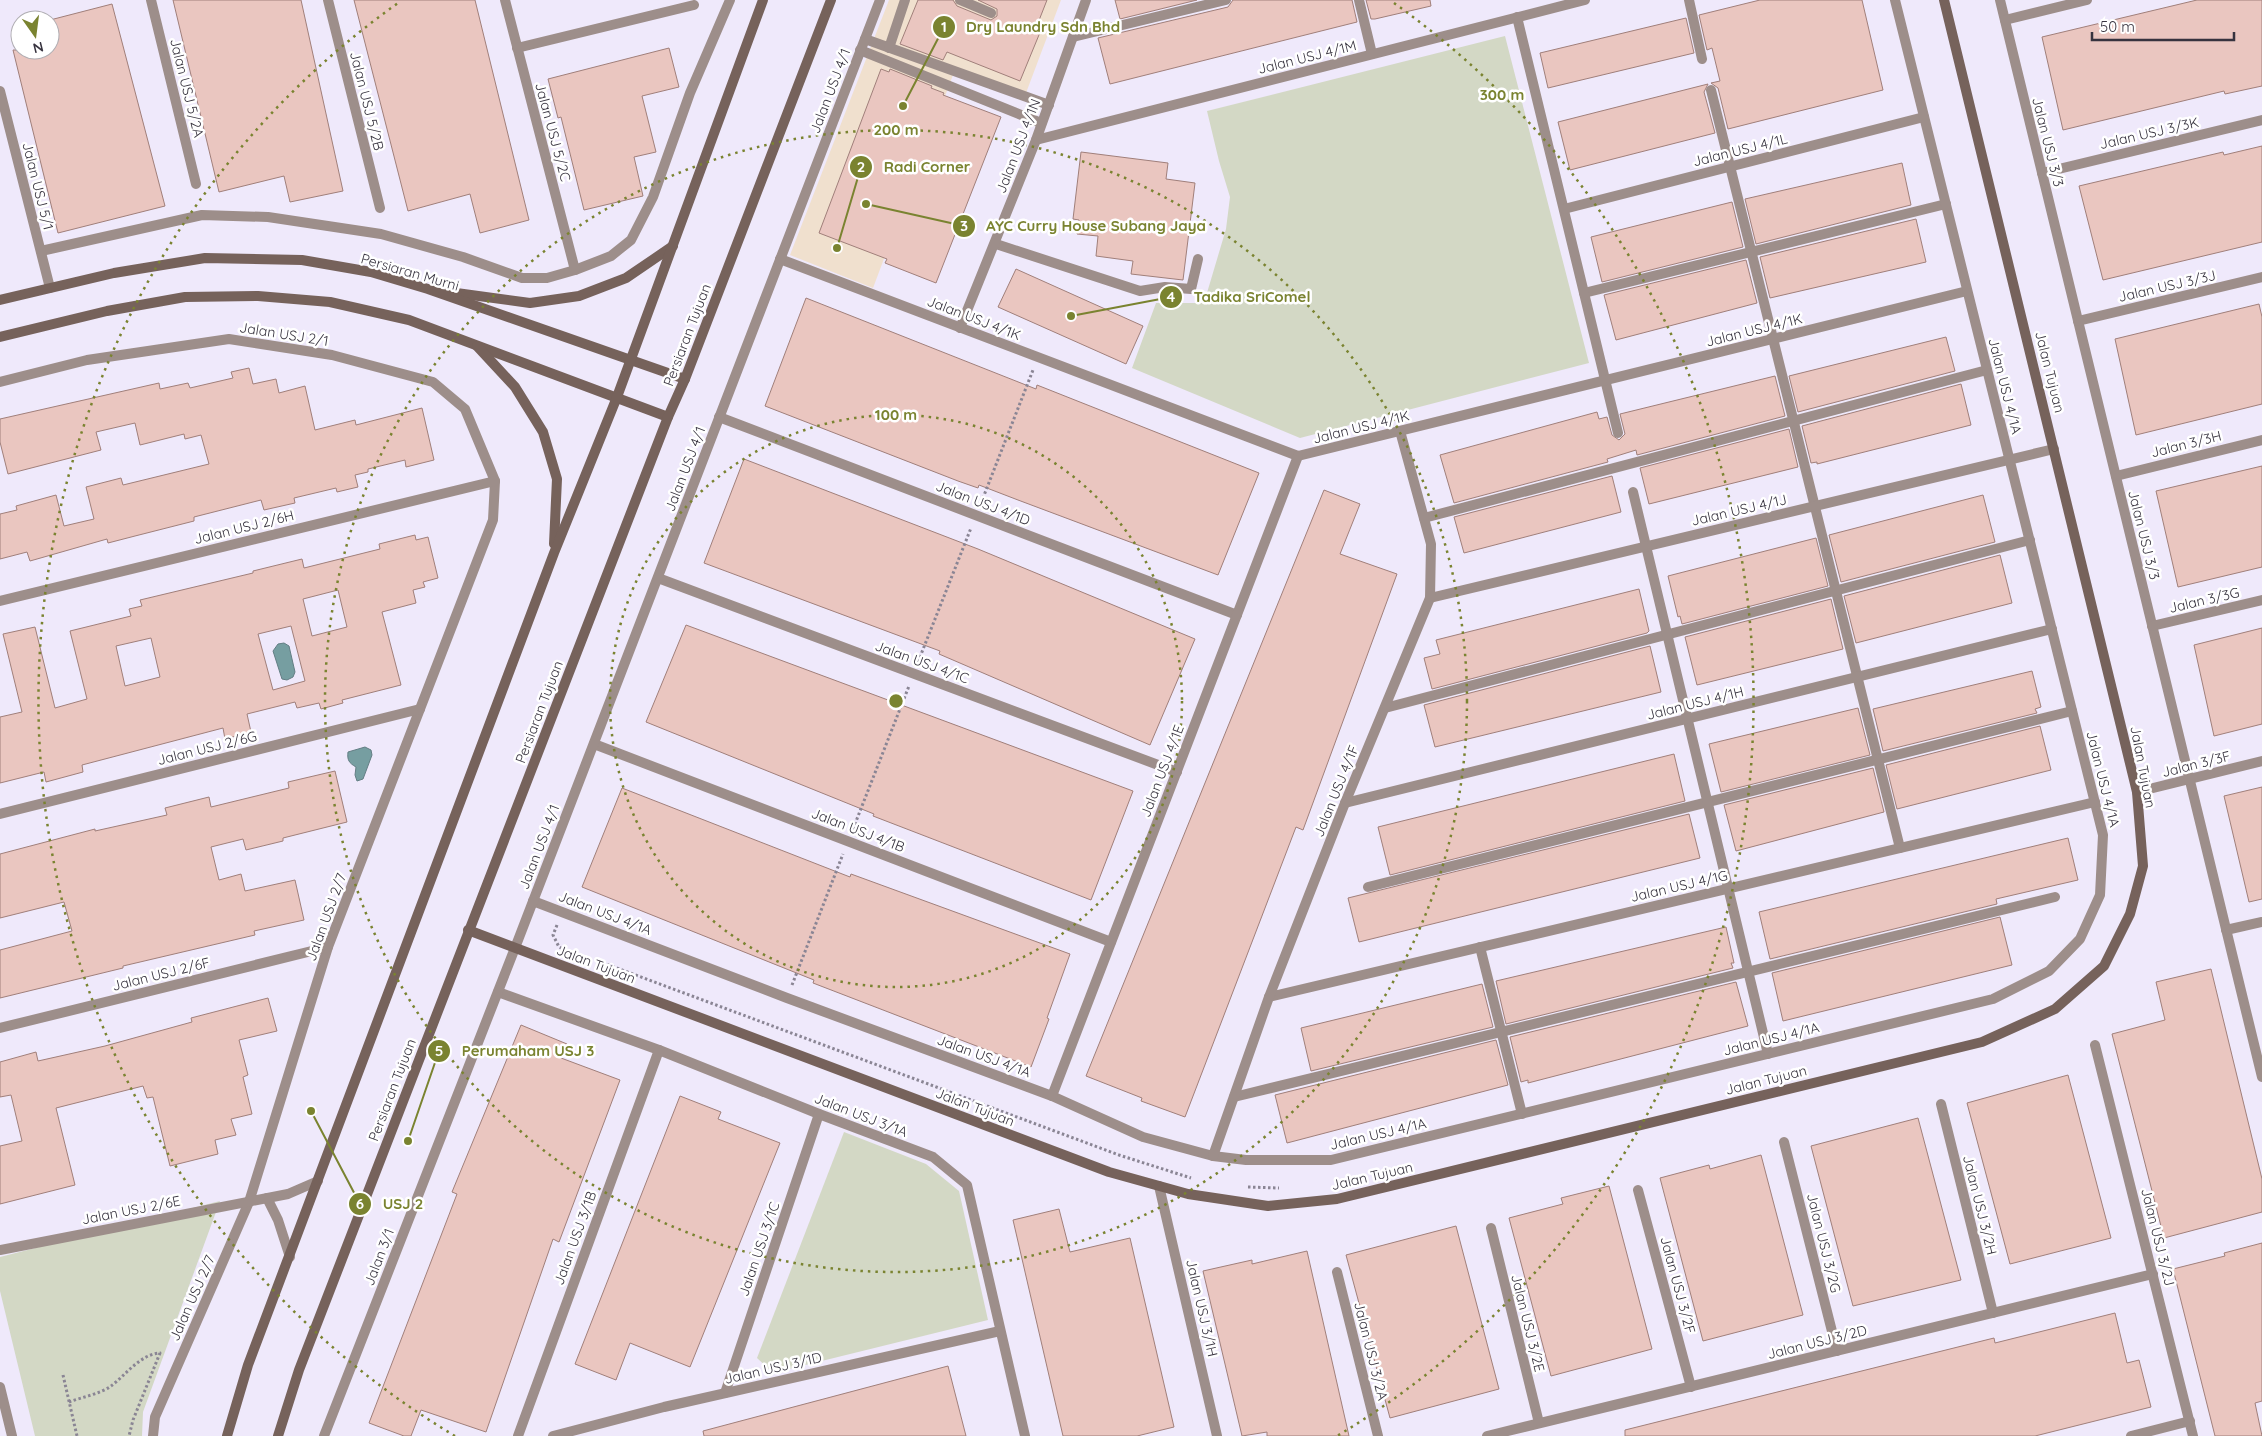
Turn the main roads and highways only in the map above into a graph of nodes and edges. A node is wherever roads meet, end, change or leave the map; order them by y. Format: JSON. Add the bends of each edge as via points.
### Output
{"nodes":[{"id":1,"x":763,"y":0,"type":"edge"},
{"id":2,"x":831,"y":0,"type":"edge"},
{"id":3,"x":1944,"y":0,"type":"edge"},
{"id":4,"x":673,"y":246,"type":"junction"},
{"id":5,"x":428,"y":289,"type":"junction"},
{"id":6,"x":0,"y":300,"type":"edge"},
{"id":7,"x":0,"y":337,"type":"edge"},
{"id":8,"x":475,"y":344,"type":"junction"},
{"id":9,"x":629,"y":361,"type":"junction"},
{"id":10,"x":685,"y":379,"type":"junction"},
{"id":11,"x":617,"y":397,"type":"junction"},
{"id":12,"x":668,"y":417,"type":"junction"},
{"id":13,"x":554,"y":553,"type":"junction"},
{"id":14,"x":468,"y":930,"type":"junction"},
{"id":15,"x":227,"y":1436,"type":"edge"},
{"id":16,"x":278,"y":1436,"type":"edge"}],
"edges":[{"from":1,"to":4,"type":"main road"},
{"from":2,"to":10,"type":"main road","name":"Persiaran Tujuan"},
{"from":3,"to":14,"type":"main road","name":"Jalan Tujuan","via":[[2137,792],[2142,866],[2130,914],[2104,966],[2055,1010],[1982,1042],[1337,1199],[1268,1206],[1188,1194],[1109,1172]]},
{"from":4,"to":5,"type":"main road","via":[[626,278],[579,296],[530,304]]},
{"from":4,"to":9,"type":"main road"},
{"from":5,"to":6,"type":"main road","name":"Persiaran Murni","via":[[371,272],[302,260],[205,258],[114,273]]},
{"from":5,"to":9,"type":"main road","name":"Persiaran Murni"},
{"from":7,"to":8,"type":"main road","via":[[108,311],[185,297],[258,296],[330,302],[409,320]]},
{"from":8,"to":11,"type":"main road"},
{"from":8,"to":13,"type":"main road","via":[[515,387],[543,432],[557,479]]},
{"from":9,"to":10,"type":"main road","name":"Persiaran Murni"},
{"from":9,"to":11,"type":"main road"},
{"from":10,"to":12,"type":"main road","name":"Persiaran Tujuan"},
{"from":11,"to":12,"type":"main road"},
{"from":11,"to":13,"type":"main road"},
{"from":12,"to":14,"type":"main road","name":"Persiaran Tujuan"},
{"from":13,"to":15,"type":"main road","via":[[248,1365]]},
{"from":14,"to":16,"type":"main road","name":"Persiaran Tujuan","via":[[299,1370]]}]}
